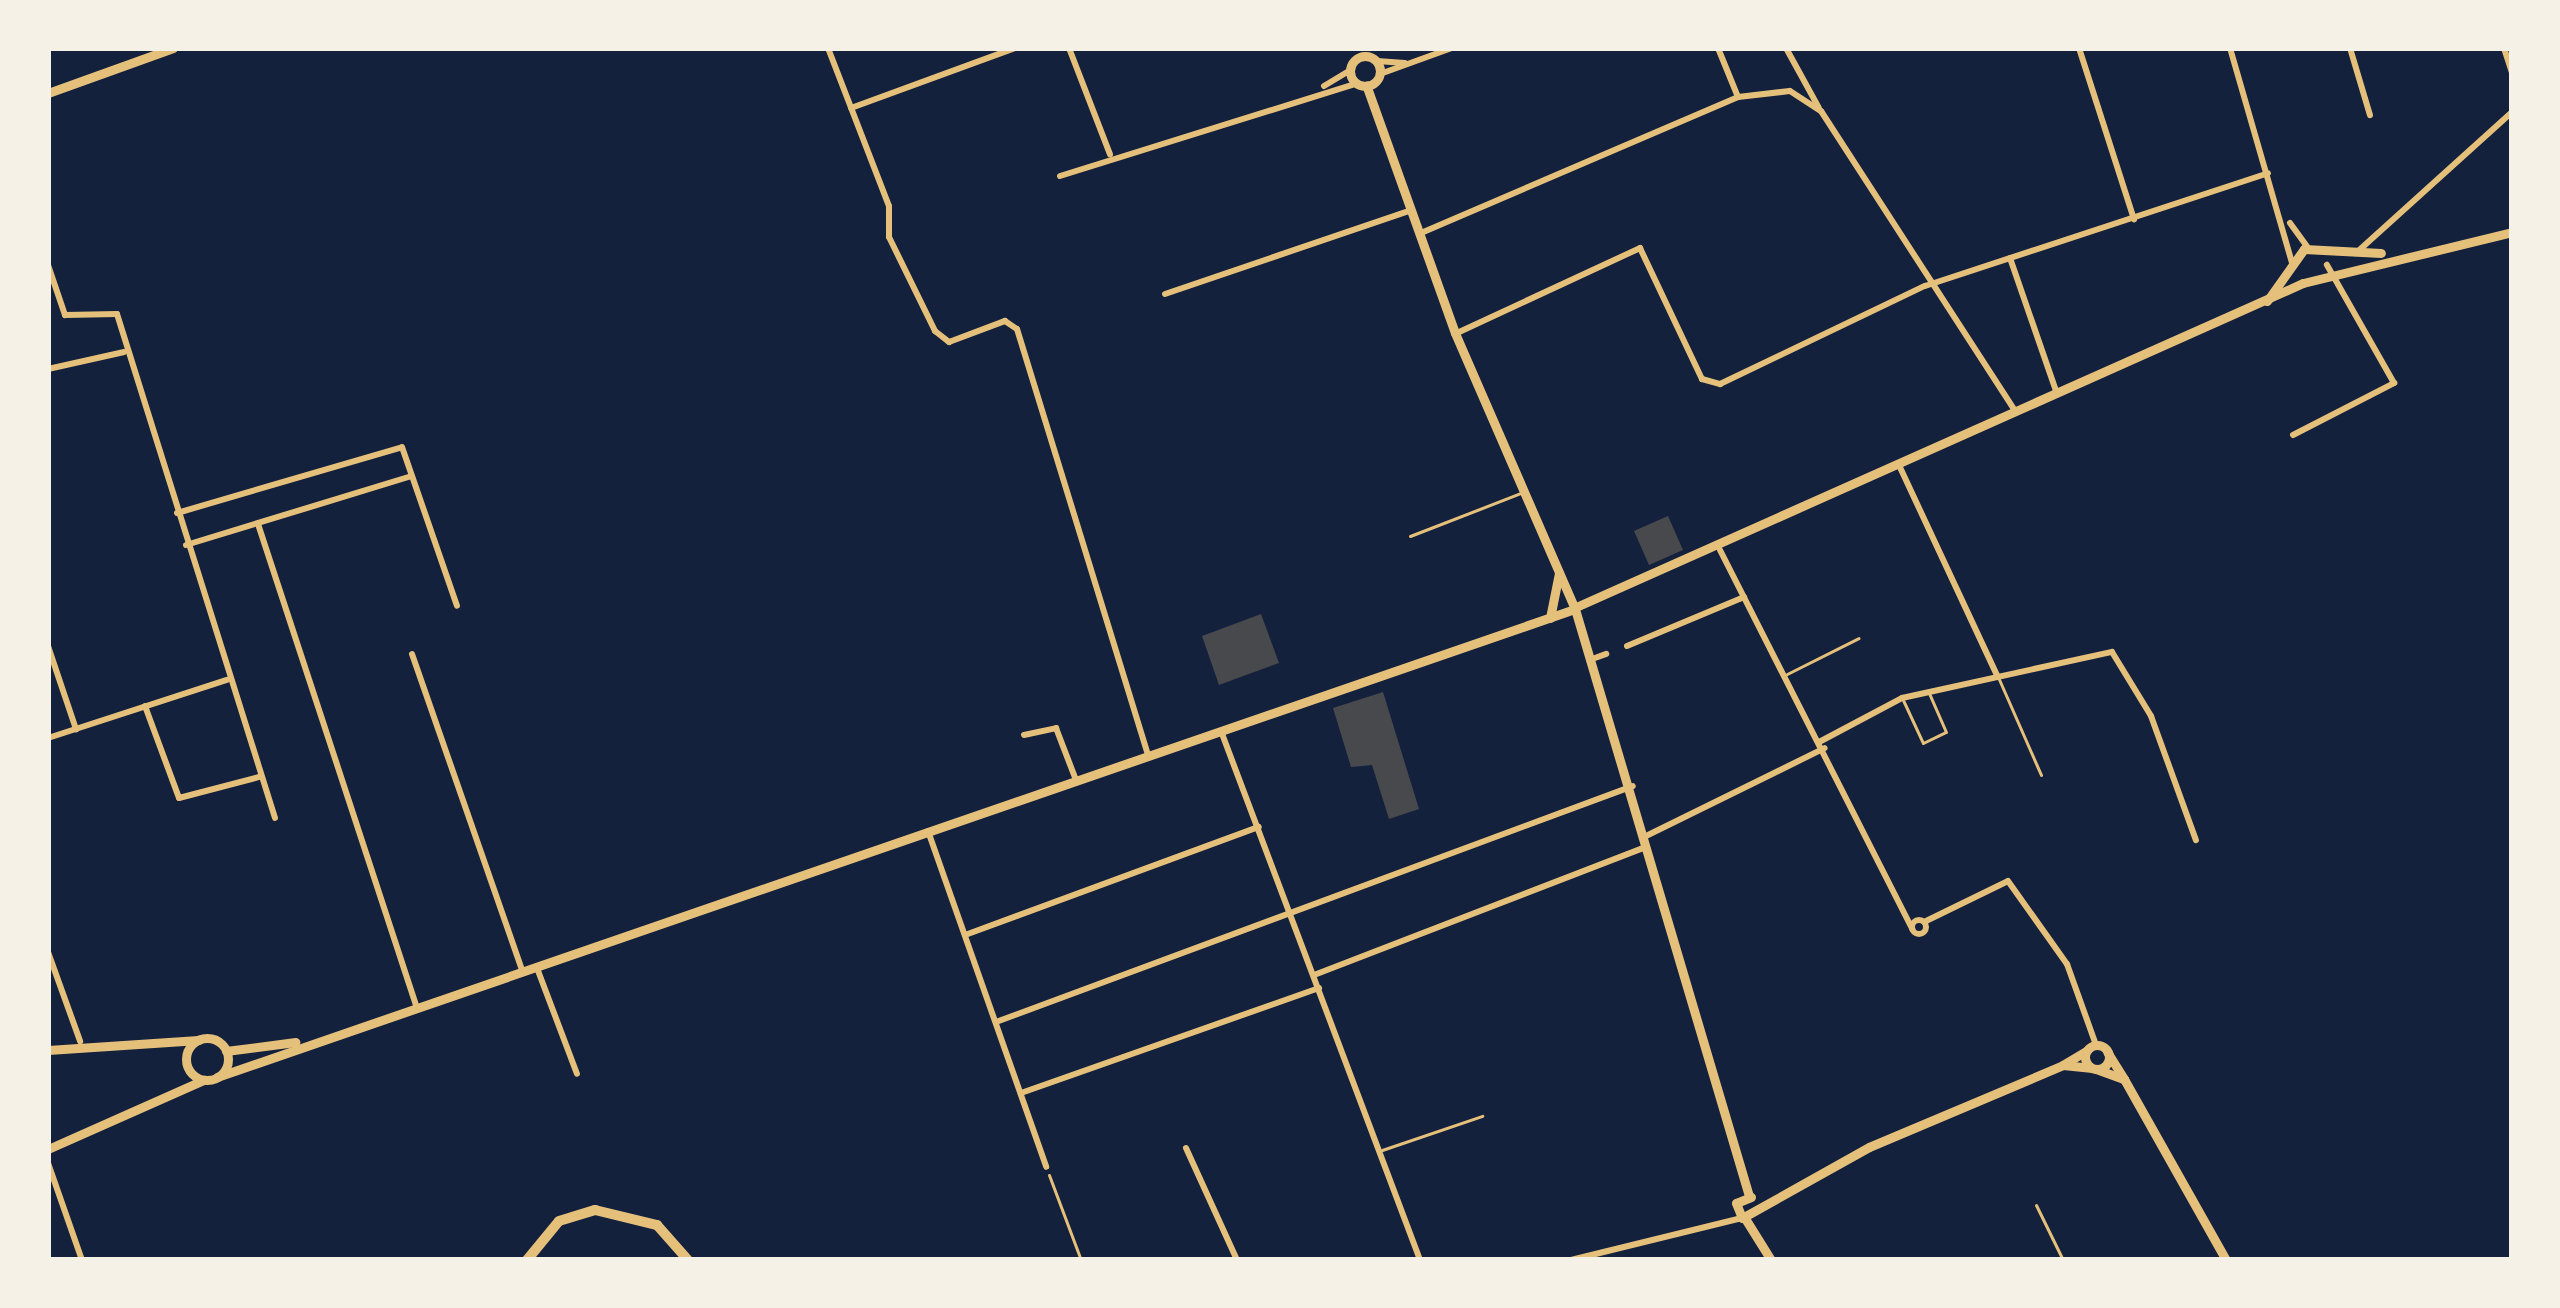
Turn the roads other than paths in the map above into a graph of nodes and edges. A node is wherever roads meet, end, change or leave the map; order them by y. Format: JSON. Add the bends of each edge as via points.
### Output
{"nodes":[{"id":1,"x":172,"y":48,"type":"edge"},
{"id":2,"x":828,"y":48,"type":"edge"},
{"id":3,"x":1015,"y":48,"type":"edge"},
{"id":4,"x":1069,"y":48,"type":"edge"},
{"id":5,"x":1452,"y":48,"type":"edge"},
{"id":6,"x":1718,"y":48,"type":"edge"},
{"id":7,"x":1786,"y":48,"type":"edge"},
{"id":8,"x":2079,"y":48,"type":"edge"},
{"id":9,"x":2230,"y":48,"type":"edge"},
{"id":10,"x":2350,"y":48,"type":"edge"},
{"id":11,"x":2504,"y":48,"type":"edge"},
{"id":12,"x":1355,"y":57,"type":"edge"},
{"id":13,"x":1377,"y":61,"type":"junction"},
{"id":14,"x":1409,"y":63,"type":"junction"},
{"id":15,"x":2512,"y":72,"type":"edge"},
{"id":16,"x":1369,"y":81,"type":"junction"},
{"id":17,"x":1321,"y":88,"type":"junction"},
{"id":18,"x":48,"y":92,"type":"edge"},
{"id":19,"x":1738,"y":97,"type":"junction"},
{"id":20,"x":851,"y":108,"type":"junction"},
{"id":21,"x":1821,"y":111,"type":"junction"},
{"id":22,"x":2512,"y":112,"type":"edge"},
{"id":23,"x":2370,"y":115,"type":"dead end"},
{"id":24,"x":1110,"y":154,"type":"junction"},
{"id":25,"x":2268,"y":173,"type":"junction"},
{"id":26,"x":1060,"y":176,"type":"dead end"},
{"id":27,"x":1409,"y":211,"type":"junction"},
{"id":28,"x":2284,"y":215,"type":"junction"},
{"id":29,"x":2134,"y":219,"type":"junction"},
{"id":30,"x":2512,"y":232,"type":"edge"},
{"id":31,"x":1418,"y":235,"type":"junction"},
{"id":32,"x":2308,"y":248,"type":"junction"},
{"id":33,"x":2393,"y":253,"type":"junction"},
{"id":34,"x":2322,"y":254,"type":"junction"},
{"id":35,"x":2355,"y":255,"type":"junction"},
{"id":36,"x":2010,"y":258,"type":"junction"},
{"id":37,"x":48,"y":265,"type":"edge"},
{"id":38,"x":2292,"y":267,"type":"junction"},
{"id":39,"x":2328,"y":271,"type":"junction"},
{"id":40,"x":2303,"y":283,"type":"junction"},
{"id":41,"x":1925,"y":286,"type":"junction"},
{"id":42,"x":1165,"y":294,"type":"dead end"},
{"id":43,"x":2263,"y":306,"type":"junction"},
{"id":44,"x":1455,"y":333,"type":"junction"},
{"id":45,"x":124,"y":352,"type":"junction"},
{"id":46,"x":48,"y":369,"type":"edge"},
{"id":47,"x":2056,"y":391,"type":"junction"},
{"id":48,"x":2021,"y":408,"type":"junction"},
{"id":49,"x":2293,"y":435,"type":"dead end"},
{"id":50,"x":1897,"y":460,"type":"junction"},
{"id":51,"x":412,"y":476,"type":"junction"},
{"id":52,"x":1525,"y":491,"type":"junction"},
{"id":53,"x":177,"y":513,"type":"junction"},
{"id":54,"x":258,"y":524,"type":"junction"},
{"id":55,"x":1410,"y":536,"type":"dead end"},
{"id":56,"x":186,"y":545,"type":"junction"},
{"id":57,"x":1720,"y":550,"type":"junction"},
{"id":58,"x":1744,"y":597,"type":"junction"},
{"id":59,"x":1570,"y":603,"type":"junction"},
{"id":60,"x":457,"y":606,"type":"dead end"},
{"id":61,"x":1859,"y":638,"type":"dead end"},
{"id":62,"x":48,"y":646,"type":"edge"},
{"id":63,"x":1627,"y":646,"type":"dead end"},
{"id":64,"x":412,"y":654,"type":"dead end"},
{"id":65,"x":1786,"y":674,"type":"junction"},
{"id":66,"x":1998,"y":677,"type":"junction"},
{"id":67,"x":228,"y":680,"type":"junction"},
{"id":68,"x":1928,"y":691,"type":"junction"},
{"id":69,"x":1902,"y":698,"type":"junction"},
{"id":70,"x":145,"y":706,"type":"junction"},
{"id":71,"x":76,"y":729,"type":"junction"},
{"id":72,"x":1221,"y":731,"type":"junction"},
{"id":73,"x":1024,"y":735,"type":"dead end"},
{"id":74,"x":48,"y":738,"type":"edge"},
{"id":75,"x":1823,"y":744,"type":"junction"},
{"id":76,"x":1148,"y":755,"type":"junction"},
{"id":77,"x":2041,"y":775,"type":"dead end"},
{"id":78,"x":260,"y":776,"type":"junction"},
{"id":79,"x":1076,"y":780,"type":"junction"},
{"id":80,"x":1633,"y":786,"type":"junction"},
{"id":81,"x":275,"y":818,"type":"dead end"},
{"id":82,"x":1259,"y":827,"type":"junction"},
{"id":83,"x":928,"y":831,"type":"junction"},
{"id":84,"x":2196,"y":839,"type":"dead end"},
{"id":85,"x":1648,"y":841,"type":"junction"},
{"id":86,"x":1291,"y":916,"type":"junction"},
{"id":87,"x":965,"y":935,"type":"junction"},
{"id":88,"x":48,"y":952,"type":"edge"},
{"id":89,"x":50,"y":964,"type":"edge"},
{"id":90,"x":536,"y":964,"type":"junction"},
{"id":91,"x":522,"y":968,"type":"junction"},
{"id":92,"x":1315,"y":975,"type":"junction"},
{"id":93,"x":1319,"y":988,"type":"junction"},
{"id":94,"x":416,"y":1005,"type":"junction"},
{"id":95,"x":996,"y":1022,"type":"junction"},
{"id":96,"x":166,"y":1040,"type":"junction"},
{"id":97,"x":199,"y":1040,"type":"junction"},
{"id":98,"x":312,"y":1040,"type":"junction"},
{"id":99,"x":80,"y":1041,"type":"junction"},
{"id":100,"x":2091,"y":1048,"type":"junction"},
{"id":101,"x":48,"y":1050,"type":"edge"},
{"id":102,"x":226,"y":1051,"type":"junction"},
{"id":103,"x":2108,"y":1053,"type":"junction"},
{"id":104,"x":187,"y":1064,"type":"junction"},
{"id":105,"x":2063,"y":1065,"type":"junction"},
{"id":106,"x":2094,"y":1069,"type":"junction"},
{"id":107,"x":577,"y":1074,"type":"dead end"},
{"id":108,"x":218,"y":1077,"type":"junction"},
{"id":109,"x":2124,"y":1079,"type":"junction"},
{"id":110,"x":204,"y":1080,"type":"junction"},
{"id":111,"x":181,"y":1088,"type":"junction"},
{"id":112,"x":1021,"y":1093,"type":"junction"},
{"id":113,"x":1482,"y":1116,"type":"dead end"},
{"id":114,"x":1186,"y":1148,"type":"dead end"},
{"id":115,"x":48,"y":1149,"type":"edge"},
{"id":116,"x":1381,"y":1151,"type":"junction"},
{"id":117,"x":48,"y":1163,"type":"edge"},
{"id":118,"x":1046,"y":1167,"type":"road end"},
{"id":119,"x":1737,"y":1172,"type":"junction"},
{"id":120,"x":1794,"y":1184,"type":"junction"},
{"id":121,"x":1751,"y":1197,"type":"junction"},
{"id":122,"x":1736,"y":1203,"type":"junction"},
{"id":123,"x":2036,"y":1205,"type":"dead end"},
{"id":124,"x":1750,"y":1217,"type":"junction"},
{"id":125,"x":1714,"y":1218,"type":"junction"},
{"id":126,"x":82,"y":1260,"type":"edge"},
{"id":127,"x":526,"y":1260,"type":"edge"},
{"id":128,"x":688,"y":1260,"type":"edge"},
{"id":129,"x":1238,"y":1260,"type":"edge"},
{"id":130,"x":1420,"y":1260,"type":"edge"},
{"id":131,"x":1571,"y":1260,"type":"edge"},
{"id":132,"x":1770,"y":1260,"type":"edge"},
{"id":133,"x":2063,"y":1260,"type":"edge"},
{"id":134,"x":2226,"y":1260,"type":"edge"}],
"edges":[{"from":1,"to":18,"type":"street"},
{"from":2,"to":20,"type":"street"},
{"from":3,"to":20,"type":"street"},
{"from":4,"to":24,"type":"street"},
{"from":5,"to":14,"type":"street"},
{"from":6,"to":19,"type":"street"},
{"from":7,"to":21,"type":"street"},
{"from":8,"to":29,"type":"street"},
{"from":9,"to":25,"type":"street"},
{"from":10,"to":23,"type":"street"},
{"from":11,"to":15,"type":"street"},
{"from":12,"to":13,"type":"street"},
{"from":12,"to":16,"type":"street"},
{"from":12,"to":17,"type":"street"},
{"from":13,"to":14,"type":"street"},
{"from":13,"to":16,"type":"street"},
{"from":14,"to":16,"type":"street"},
{"from":16,"to":17,"type":"street"},
{"from":16,"to":27,"type":"street"},
{"from":17,"to":24,"type":"street"},
{"from":19,"to":21,"type":"street","via":[[1777,89]]},
{"from":19,"to":31,"type":"street"},
{"from":20,"to":76,"type":"street","via":[[889,206],[889,237],[949,342],[1005,321],[1017,329]]},
{"from":21,"to":41,"type":"street"},
{"from":22,"to":35,"type":"street","via":[[2372,229]]},
{"from":24,"to":26,"type":"street"},
{"from":25,"to":28,"type":"street"},
{"from":25,"to":29,"type":"street"},
{"from":27,"to":31,"type":"street"},
{"from":27,"to":42,"type":"street"},
{"from":28,"to":32,"type":"street"},
{"from":28,"to":38,"type":"street"},
{"from":29,"to":36,"type":"street"},
{"from":30,"to":33,"type":"street"},
{"from":31,"to":44,"type":"street"},
{"from":32,"to":34,"type":"street"},
{"from":32,"to":38,"type":"street"},
{"from":33,"to":35,"type":"street"},
{"from":33,"to":39,"type":"street"},
{"from":34,"to":35,"type":"street"},
{"from":34,"to":39,"type":"street"},
{"from":36,"to":41,"type":"street"},
{"from":36,"to":47,"type":"street"},
{"from":37,"to":45,"type":"street","via":[[65,315],[110,308]]},
{"from":38,"to":40,"type":"street"},
{"from":38,"to":43,"type":"street"},
{"from":39,"to":40,"type":"street"},
{"from":39,"to":49,"type":"street","via":[[2393,390]]},
{"from":40,"to":43,"type":"street"},
{"from":41,"to":44,"type":"street","via":[[1710,386],[1640,248]]},
{"from":41,"to":48,"type":"street"},
{"from":43,"to":47,"type":"street"},
{"from":44,"to":52,"type":"street"},
{"from":45,"to":46,"type":"street"},
{"from":45,"to":53,"type":"street"},
{"from":47,"to":48,"type":"street"},
{"from":48,"to":50,"type":"street"},
{"from":50,"to":57,"type":"street"},
{"from":50,"to":66,"type":"street"},
{"from":51,"to":53,"type":"street","via":[[401,447]]},
{"from":51,"to":54,"type":"street"},
{"from":51,"to":60,"type":"street"},
{"from":52,"to":55,"type":"lane"},
{"from":52,"to":59,"type":"street"},
{"from":53,"to":56,"type":"street"},
{"from":54,"to":56,"type":"street"},
{"from":54,"to":94,"type":"street"},
{"from":56,"to":67,"type":"street"},
{"from":57,"to":58,"type":"street"},
{"from":57,"to":59,"type":"street","via":[[1597,601]]},
{"from":58,"to":63,"type":"street"},
{"from":58,"to":65,"type":"street"},
{"from":59,"to":72,"type":"street","via":[[1546,621]]},
{"from":59,"to":80,"type":"street","via":[[1600,656]]},
{"from":61,"to":65,"type":"lane"},
{"from":62,"to":71,"type":"street"},
{"from":64,"to":91,"type":"street"},
{"from":65,"to":75,"type":"street"},
{"from":66,"to":68,"type":"street"},
{"from":66,"to":77,"type":"lane"},
{"from":66,"to":84,"type":"street","via":[[2123,656]]},
{"from":67,"to":70,"type":"street"},
{"from":67,"to":78,"type":"street"},
{"from":68,"to":69,"type":"street"},
{"from":68,"to":69,"type":"lane","via":[[1946,732],[1923,743]]},
{"from":69,"to":75,"type":"street"},
{"from":70,"to":71,"type":"street"},
{"from":70,"to":78,"type":"street","via":[[179,798]]},
{"from":71,"to":74,"type":"street"},
{"from":72,"to":76,"type":"street"},
{"from":72,"to":82,"type":"street"},
{"from":73,"to":79,"type":"street","via":[[1056,728]]},
{"from":75,"to":85,"type":"street"},
{"from":75,"to":100,"type":"street","via":[[1912,929],[2008,881],[2067,964]]},
{"from":76,"to":79,"type":"street"},
{"from":78,"to":81,"type":"street"},
{"from":79,"to":83,"type":"street"},
{"from":80,"to":85,"type":"street"},
{"from":80,"to":86,"type":"street"},
{"from":82,"to":86,"type":"street"},
{"from":82,"to":87,"type":"street"},
{"from":83,"to":87,"type":"street"},
{"from":83,"to":90,"type":"street"},
{"from":85,"to":92,"type":"street"},
{"from":85,"to":119,"type":"street"},
{"from":86,"to":92,"type":"street"},
{"from":86,"to":95,"type":"street"},
{"from":87,"to":95,"type":"street"},
{"from":88,"to":89,"type":"street"},
{"from":89,"to":99,"type":"street"},
{"from":90,"to":91,"type":"street"},
{"from":90,"to":107,"type":"street"},
{"from":91,"to":94,"type":"street"},
{"from":92,"to":93,"type":"street"},
{"from":93,"to":112,"type":"street"},
{"from":93,"to":116,"type":"street"},
{"from":94,"to":98,"type":"street"},
{"from":95,"to":112,"type":"street"},
{"from":96,"to":97,"type":"street"},
{"from":96,"to":99,"type":"street"},
{"from":96,"to":104,"type":"street"},
{"from":97,"to":102,"type":"street"},
{"from":97,"to":104,"type":"street"},
{"from":98,"to":102,"type":"street"},
{"from":98,"to":108,"type":"street"},
{"from":99,"to":101,"type":"street"},
{"from":100,"to":103,"type":"street"},
{"from":100,"to":105,"type":"street"},
{"from":100,"to":106,"type":"street"},
{"from":102,"to":108,"type":"street"},
{"from":103,"to":106,"type":"street"},
{"from":103,"to":109,"type":"street"},
{"from":104,"to":110,"type":"street"},
{"from":104,"to":111,"type":"street"},
{"from":105,"to":106,"type":"street"},
{"from":105,"to":120,"type":"street"},
{"from":106,"to":109,"type":"street"},
{"from":108,"to":110,"type":"street"},
{"from":109,"to":134,"type":"street"},
{"from":110,"to":111,"type":"street"},
{"from":111,"to":115,"type":"street"},
{"from":112,"to":118,"type":"street"},
{"from":113,"to":116,"type":"lane"},
{"from":114,"to":129,"type":"street"},
{"from":116,"to":130,"type":"street"},
{"from":117,"to":126,"type":"street"},
{"from":119,"to":121,"type":"street"},
{"from":119,"to":122,"type":"street"},
{"from":120,"to":121,"type":"street"},
{"from":120,"to":124,"type":"street"},
{"from":121,"to":122,"type":"street"},
{"from":121,"to":124,"type":"street"},
{"from":122,"to":124,"type":"street"},
{"from":122,"to":125,"type":"street"},
{"from":123,"to":133,"type":"lane"},
{"from":124,"to":125,"type":"street"},
{"from":124,"to":132,"type":"street"},
{"from":125,"to":131,"type":"street"},
{"from":127,"to":128,"type":"highway","via":[[559,1221],[595,1210],[657,1225]]}]}
